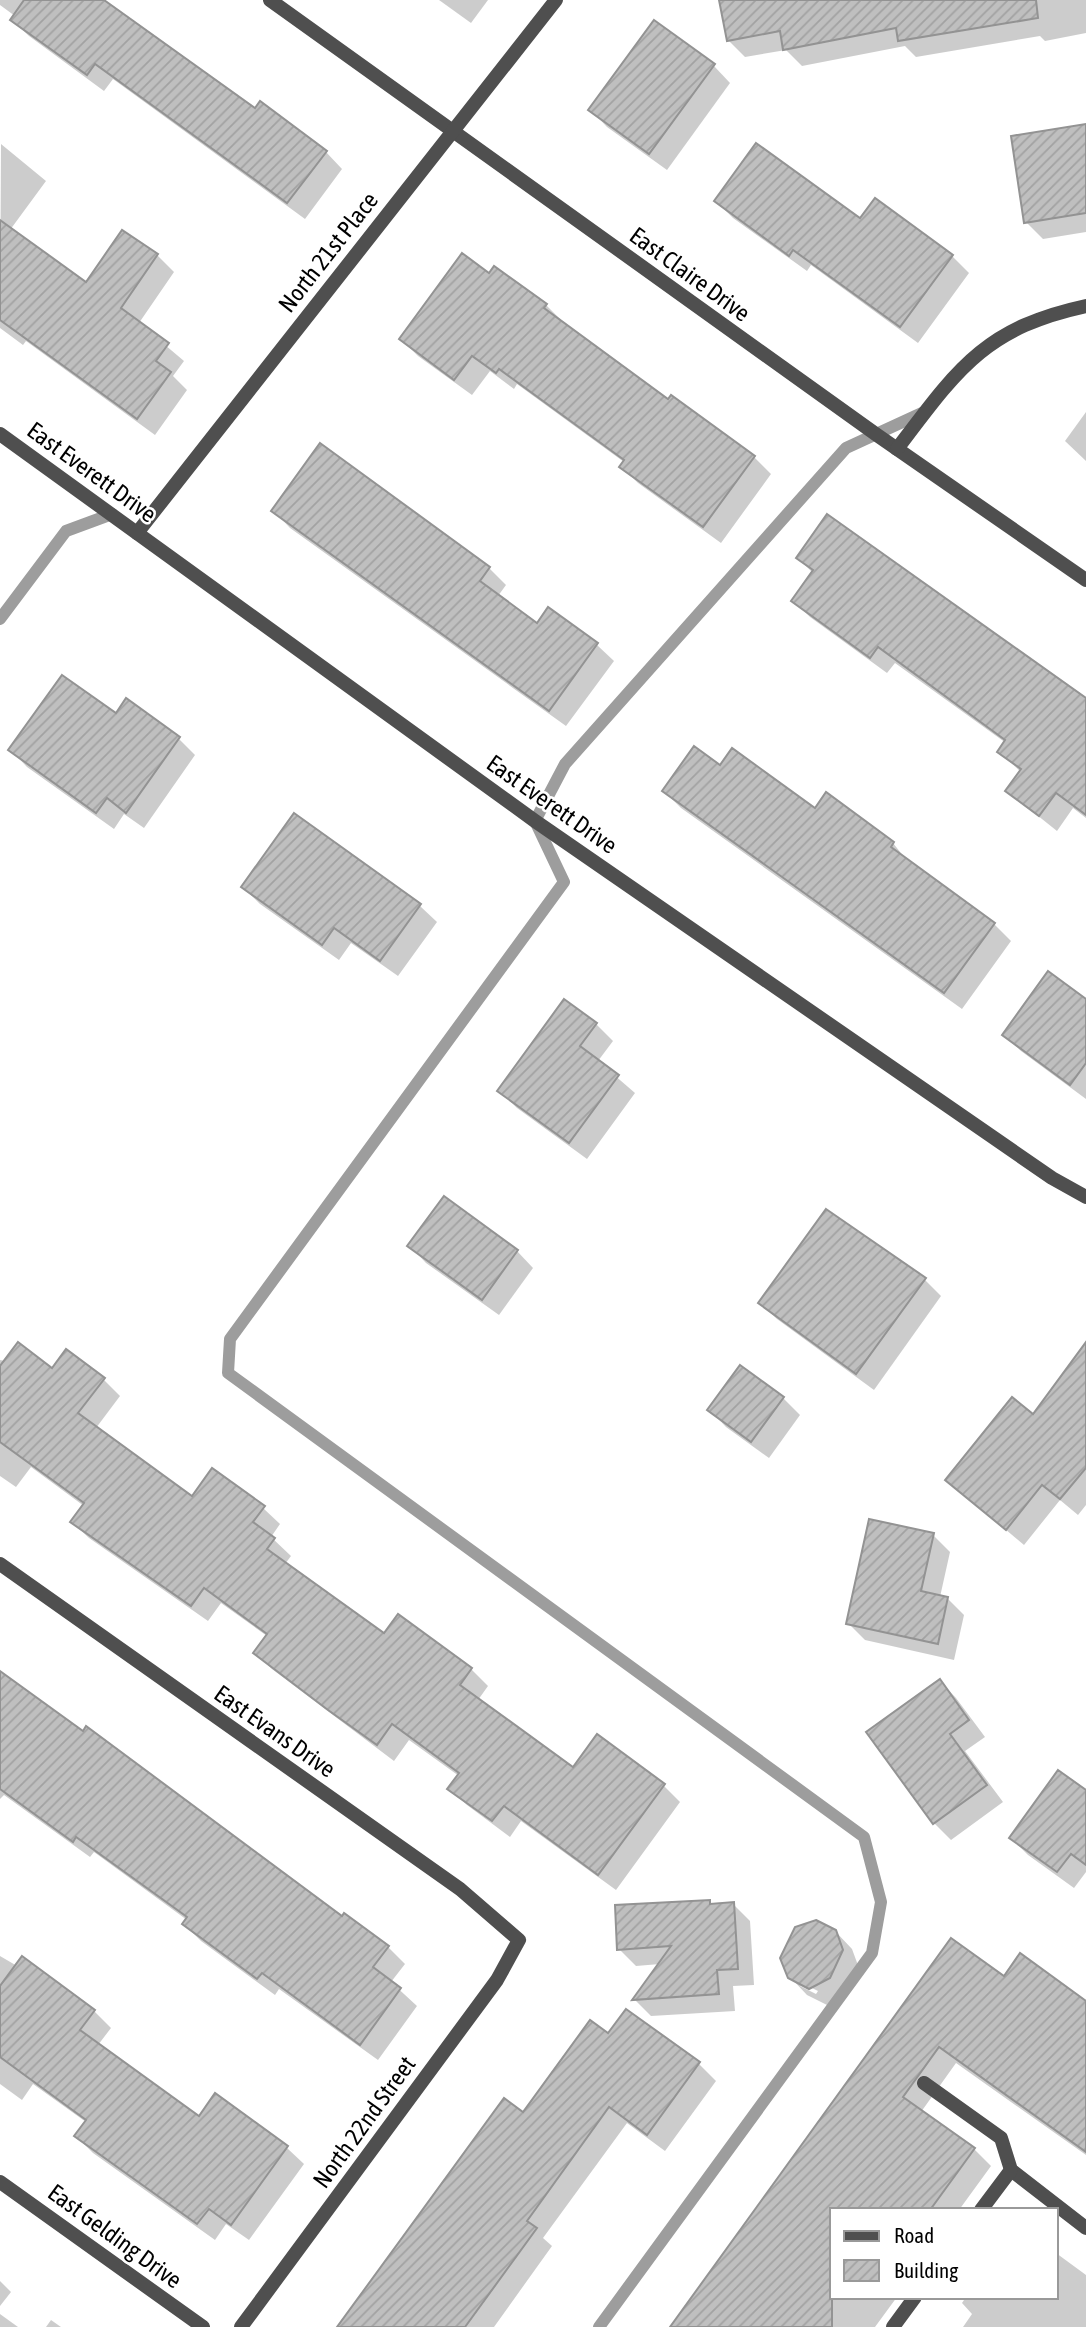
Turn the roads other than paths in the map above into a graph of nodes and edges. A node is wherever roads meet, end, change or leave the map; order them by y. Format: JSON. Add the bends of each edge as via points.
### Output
{"nodes":[{"id":1,"x":270,"y":0,"type":"edge"},
{"id":2,"x":556,"y":0,"type":"edge"},
{"id":3,"x":453,"y":131,"type":"junction"},
{"id":4,"x":1086,"y":306,"type":"edge"},
{"id":5,"x":0,"y":434,"type":"edge"},
{"id":6,"x":897,"y":449,"type":"junction"},
{"id":7,"x":137,"y":533,"type":"junction"},
{"id":8,"x":1086,"y":580,"type":"edge"},
{"id":9,"x":1086,"y":1197,"type":"edge"},
{"id":10,"x":0,"y":1564,"type":"edge"},
{"id":11,"x":519,"y":1940,"type":"joint"},
{"id":12,"x":924,"y":2083,"type":"dead end"},
{"id":13,"x":1011,"y":2170,"type":"junction"},
{"id":14,"x":0,"y":2182,"type":"edge"},
{"id":15,"x":982,"y":2208,"type":"edge"},
{"id":16,"x":1086,"y":2228,"type":"edge"},
{"id":17,"x":914,"y":2299,"type":"edge"},
{"id":18,"x":203,"y":2327,"type":"edge"},
{"id":19,"x":241,"y":2327,"type":"edge"},
{"id":20,"x":893,"y":2327,"type":"edge"}],
"edges":[{"from":1,"to":3,"type":"street","name":"East Claire Drive"},
{"from":2,"to":3,"type":"street","name":"North 21st Place"},
{"from":3,"to":6,"type":"street","name":"East Claire Drive"},
{"from":3,"to":7,"type":"street","name":"North 21st Place"},
{"from":4,"to":6,"type":"street","via":[[1046,315],[996,338],[956,373]]},
{"from":5,"to":7,"type":"street","name":"East Everett Drive"},
{"from":6,"to":8,"type":"street","name":"East Claire Drive"},
{"from":7,"to":9,"type":"street","name":"East Everett Drive","via":[[535,821]]},
{"from":10,"to":11,"type":"street","name":"East Evans Drive","via":[[460,1889]]},
{"from":11,"to":19,"type":"street","name":"North 22nd Street","via":[[497,1980]]},
{"from":12,"to":13,"type":"street","via":[[1001,2138]]},
{"from":13,"to":15,"type":"street"},
{"from":13,"to":16,"type":"street"},
{"from":14,"to":18,"type":"street","name":"East Gelding Drive"},
{"from":17,"to":20,"type":"street"}]}
